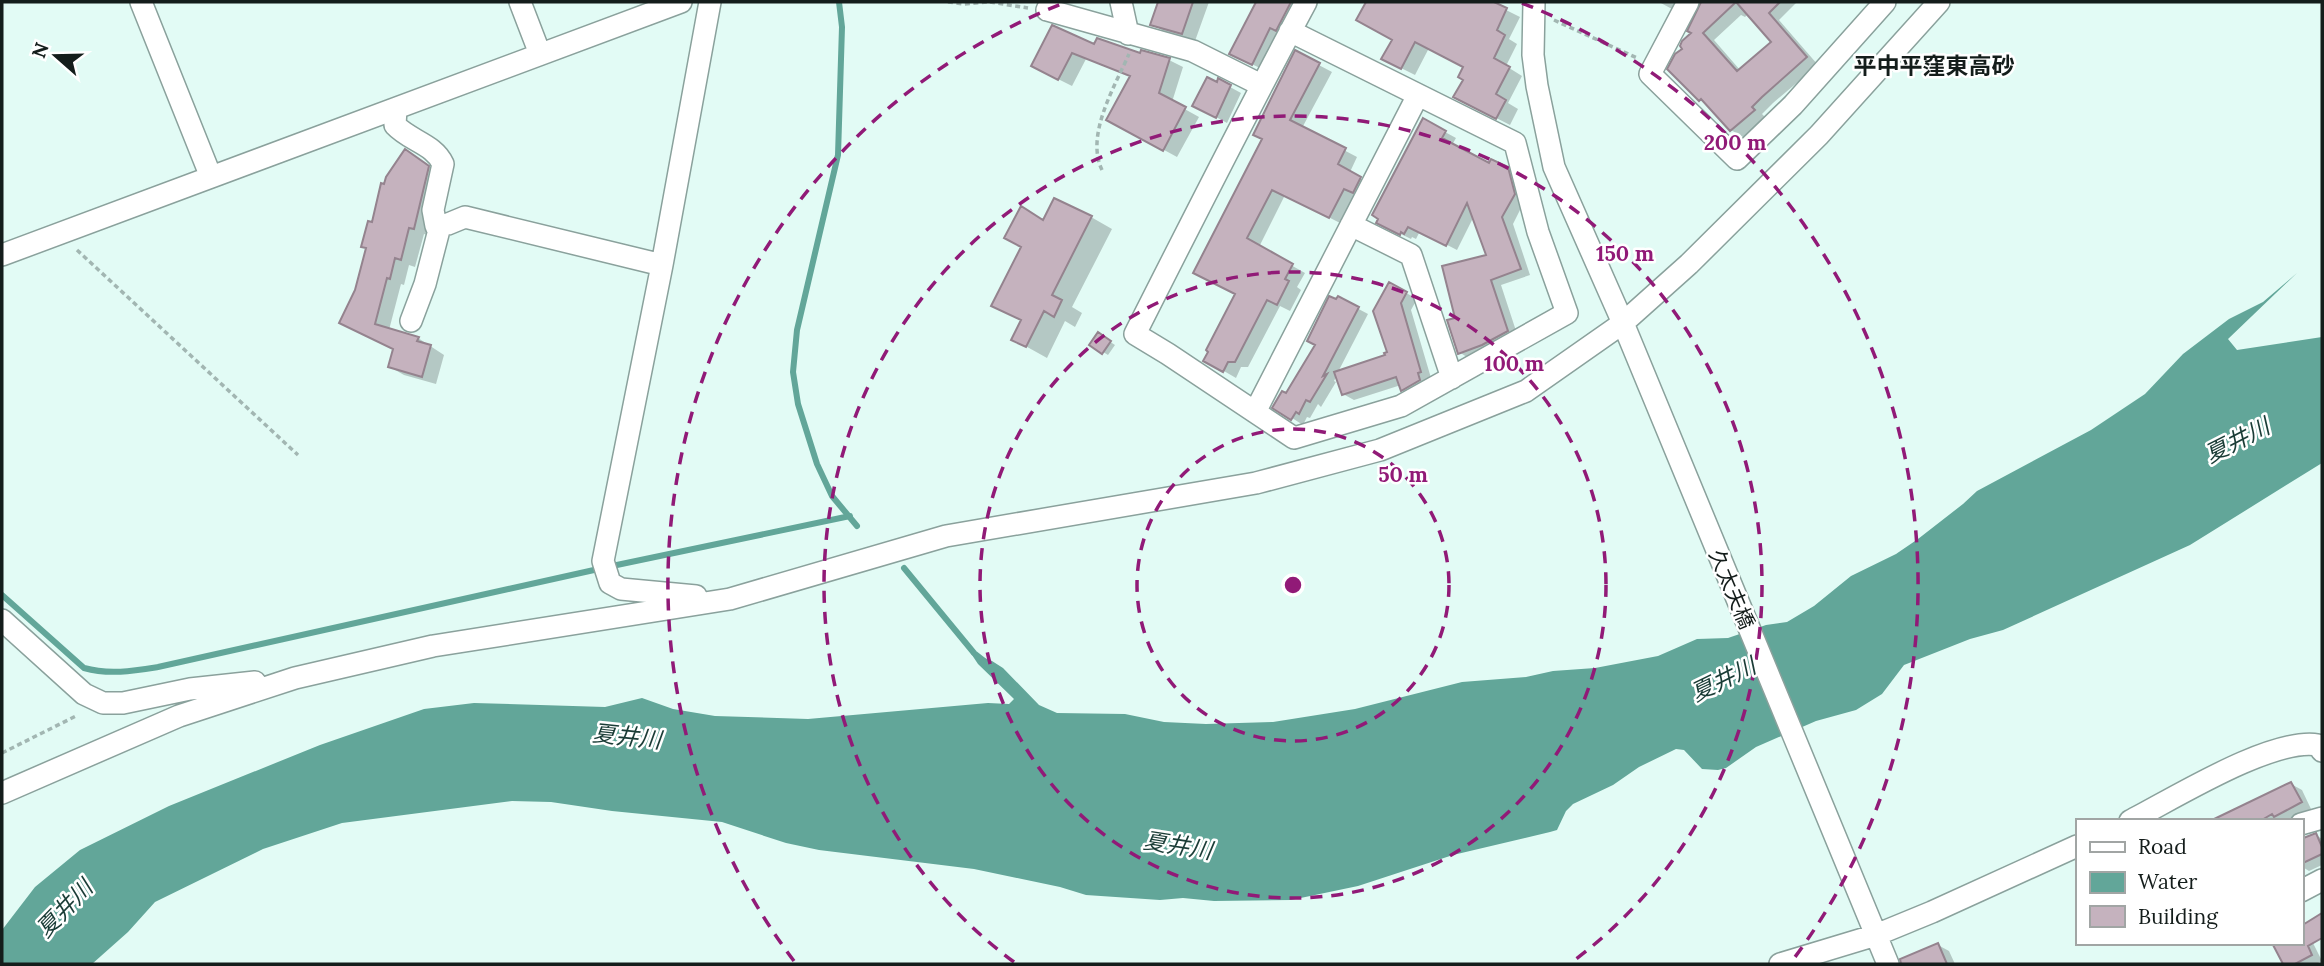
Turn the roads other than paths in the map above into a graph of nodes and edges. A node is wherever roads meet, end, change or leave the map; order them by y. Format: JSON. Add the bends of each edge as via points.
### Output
{"nodes":[{"id":1,"x":141,"y":2,"type":"edge"},
{"id":2,"x":520,"y":2,"type":"edge"},
{"id":3,"x":681,"y":2,"type":"edge"},
{"id":4,"x":710,"y":2,"type":"edge"},
{"id":5,"x":1121,"y":2,"type":"edge"},
{"id":6,"x":1306,"y":2,"type":"edge"},
{"id":7,"x":1688,"y":2,"type":"edge"},
{"id":8,"x":1885,"y":2,"type":"edge"},
{"id":9,"x":1939,"y":2,"type":"edge"},
{"id":10,"x":1049,"y":6,"type":"edge"},
{"id":11,"x":1534,"y":6,"type":"edge"},
{"id":12,"x":1290,"y":31,"type":"junction"},
{"id":13,"x":1132,"y":35,"type":"junction"},
{"id":14,"x":540,"y":54,"type":"junction"},
{"id":15,"x":1261,"y":85,"type":"junction"},
{"id":16,"x":1418,"y":94,"type":"junction"},
{"id":17,"x":396,"y":109,"type":"junction"},
{"id":18,"x":211,"y":177,"type":"junction"},
{"id":19,"x":1351,"y":225,"type":"junction"},
{"id":20,"x":440,"y":226,"type":"junction"},
{"id":21,"x":2,"y":255,"type":"edge"},
{"id":22,"x":662,"y":265,"type":"junction"},
{"id":23,"x":411,"y":321,"type":"dead end"},
{"id":24,"x":1624,"y":328,"type":"junction"},
{"id":25,"x":1451,"y":378,"type":"junction"},
{"id":26,"x":1255,"y":412,"type":"junction"},
{"id":27,"x":730,"y":599,"type":"junction"},
{"id":28,"x":2,"y":621,"type":"edge"},
{"id":29,"x":295,"y":678,"type":"junction"},
{"id":30,"x":2321,"y":747,"type":"edge"},
{"id":31,"x":2,"y":793,"type":"edge"},
{"id":32,"x":2322,"y":818,"type":"edge"},
{"id":33,"x":2134,"y":819,"type":"edge"},
{"id":34,"x":2303,"y":823,"type":"edge"},
{"id":35,"x":2076,"y":846,"type":"edge"},
{"id":36,"x":2322,"y":880,"type":"edge"},
{"id":37,"x":2303,"y":890,"type":"edge"},
{"id":38,"x":1873,"y":930,"type":"junction"},
{"id":39,"x":1780,"y":964,"type":"edge"},
{"id":40,"x":1888,"y":964,"type":"edge"}],
"edges":[{"from":1,"to":18,"type":"street"},
{"from":2,"to":14,"type":"street"},
{"from":3,"to":14,"type":"street"},
{"from":4,"to":22,"type":"street"},
{"from":5,"to":13,"type":"street"},
{"from":6,"to":12,"type":"street"},
{"from":7,"to":8,"type":"street","via":[[1650,74],[1737,159],[1793,105]]},
{"from":9,"to":24,"type":"street","via":[[1819,135]]},
{"from":10,"to":13,"type":"street"},
{"from":11,"to":24,"type":"street","name":"久太夫橋","via":[[1536,76],[1554,167]]},
{"from":12,"to":15,"type":"street"},
{"from":12,"to":16,"type":"street"},
{"from":13,"to":15,"type":"street","via":[[1193,51]]},
{"from":14,"to":17,"type":"street"},
{"from":15,"to":26,"type":"street","via":[[1135,334]]},
{"from":16,"to":19,"type":"street"},
{"from":16,"to":25,"type":"street","via":[[1515,143],[1538,232],[1567,313]]},
{"from":17,"to":18,"type":"street"},
{"from":17,"to":20,"type":"street","via":[[395,125],[437,152],[443,164],[433,210],[436,226]]},
{"from":18,"to":21,"type":"street"},
{"from":19,"to":25,"type":"street","via":[[1411,255]]},
{"from":19,"to":26,"type":"street"},
{"from":20,"to":22,"type":"street","via":[[465,217]]},
{"from":20,"to":23,"type":"street"},
{"from":22,"to":27,"type":"street","via":[[605,573],[610,583],[621,589]]},
{"from":24,"to":27,"type":"street","via":[[1526,391],[1380,450],[1255,483],[946,536]]},
{"from":24,"to":38,"type":"street","name":"久太夫橋"},
{"from":25,"to":26,"type":"street","via":[[1401,406],[1294,438]]},
{"from":27,"to":29,"type":"street","via":[[433,646]]},
{"from":28,"to":29,"type":"street","via":[[77,688],[103,703]]},
{"from":29,"to":31,"type":"street","via":[[180,716]]},
{"from":30,"to":33,"type":"street","via":[[2310,744],[2243,763]]},
{"from":32,"to":34,"type":"street"},
{"from":35,"to":38,"type":"street","via":[[1932,912]]},
{"from":36,"to":37,"type":"street"},
{"from":38,"to":39,"type":"street"},
{"from":38,"to":40,"type":"street","name":"久太夫橋"}]}
